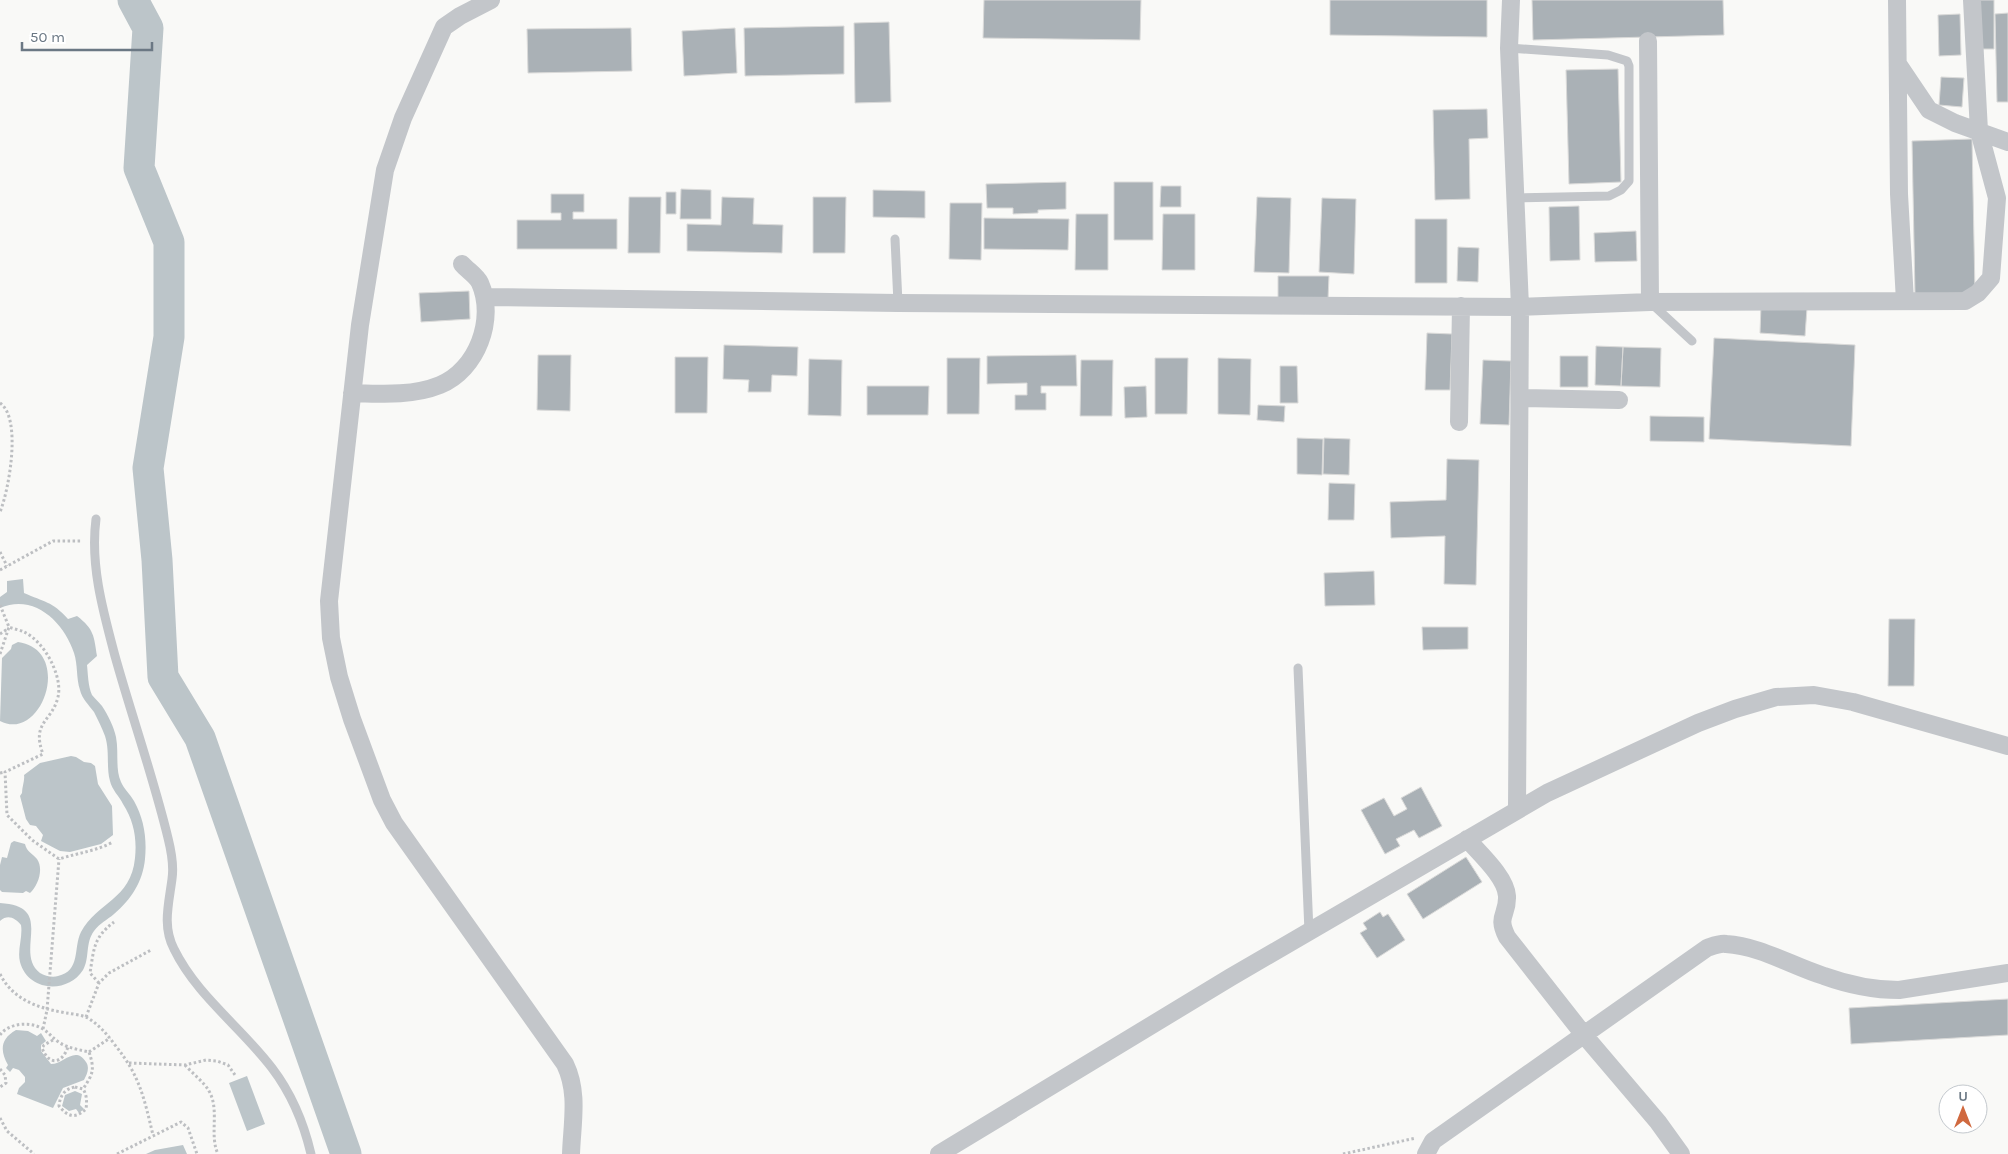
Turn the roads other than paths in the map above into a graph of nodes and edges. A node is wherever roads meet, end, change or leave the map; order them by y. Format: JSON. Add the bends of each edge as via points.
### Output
{"nodes":[{"id":1,"x":491,"y":0,"type":"edge"},
{"id":2,"x":1511,"y":0,"type":"edge"},
{"id":3,"x":1897,"y":0,"type":"edge"},
{"id":4,"x":1972,"y":0,"type":"edge"},
{"id":5,"x":1648,"y":41,"type":"dead end"},
{"id":6,"x":1509,"y":48,"type":"junction"},
{"id":7,"x":1898,"y":64,"type":"junction"},
{"id":8,"x":1979,"y":131,"type":"junction"},
{"id":9,"x":2008,"y":142,"type":"edge"},
{"id":10,"x":2003,"y":193,"type":"edge"},
{"id":11,"x":1516,"y":198,"type":"junction"},
{"id":12,"x":895,"y":239,"type":"dead end"},
{"id":13,"x":462,"y":264,"type":"dead end"},
{"id":14,"x":485,"y":297,"type":"junction"},
{"id":15,"x":1905,"y":301,"type":"junction"},
{"id":16,"x":1650,"y":302,"type":"junction"},
{"id":17,"x":898,"y":303,"type":"junction"},
{"id":18,"x":1461,"y":306,"type":"junction"},
{"id":19,"x":1520,"y":307,"type":"junction"},
{"id":20,"x":1692,"y":341,"type":"dead end"},
{"id":21,"x":352,"y":394,"type":"junction"},
{"id":22,"x":1520,"y":398,"type":"junction"},
{"id":23,"x":1619,"y":400,"type":"dead end"},
{"id":24,"x":1458,"y":422,"type":"dead end"},
{"id":25,"x":96,"y":519,"type":"dead end"},
{"id":26,"x":1298,"y":668,"type":"dead end"},
{"id":27,"x":2008,"y":746,"type":"edge"},
{"id":28,"x":1517,"y":810,"type":"junction"},
{"id":29,"x":1466,"y":840,"type":"junction"},
{"id":30,"x":1309,"y":932,"type":"junction"},
{"id":31,"x":2008,"y":972,"type":"edge"},
{"id":32,"x":1584,"y":1035,"type":"junction"},
{"id":33,"x":311,"y":1154,"type":"edge"},
{"id":34,"x":571,"y":1154,"type":"edge"},
{"id":35,"x":938,"y":1154,"type":"edge"},
{"id":36,"x":1426,"y":1154,"type":"edge"},
{"id":37,"x":1681,"y":1154,"type":"edge"}],
"edges":[{"from":1,"to":21,"type":"street","via":[[444,27],[403,118],[385,170]]},
{"from":2,"to":6,"type":"street"},
{"from":3,"to":7,"type":"street"},
{"from":4,"to":8,"type":"street"},
{"from":5,"to":16,"type":"street"},
{"from":6,"to":11,"type":"street"},
{"from":6,"to":11,"type":"lane","via":[[1608,55],[1627,61],[1629,66],[1629,181],[1626,186],[1609,196]]},
{"from":7,"to":8,"type":"street","via":[[1929,110]]},
{"from":7,"to":15,"type":"street","via":[[1899,194]]},
{"from":8,"to":9,"type":"street"},
{"from":8,"to":10,"type":"street"},
{"from":10,"to":15,"type":"street","via":[[1991,278],[1986,286],[1965,301]]},
{"from":11,"to":19,"type":"street"},
{"from":12,"to":17,"type":"lane"},
{"from":13,"to":14,"type":"street","via":[[480,281]]},
{"from":14,"to":17,"type":"street"},
{"from":14,"to":21,"type":"street","via":[[485,326],[474,355],[443,384],[402,393]]},
{"from":15,"to":16,"type":"street"},
{"from":16,"to":19,"type":"street"},
{"from":16,"to":20,"type":"lane"},
{"from":17,"to":18,"type":"street"},
{"from":18,"to":19,"type":"street"},
{"from":18,"to":24,"type":"street"},
{"from":19,"to":22,"type":"street"},
{"from":21,"to":34,"type":"street","via":[[329,601],[331,638],[339,677],[382,800],[394,822],[568,1070],[574,1099]]},
{"from":22,"to":23,"type":"street"},
{"from":22,"to":28,"type":"street"},
{"from":25,"to":33,"type":"lane","via":[[93,541],[108,630],[156,786],[170,848],[172,877],[166,907],[172,947],[188,976],[272,1069],[296,1107]]},
{"from":26,"to":30,"type":"lane"},
{"from":27,"to":28,"type":"street","via":[[1853,702],[1814,695],[1776,697],[1698,722]]},
{"from":28,"to":29,"type":"street"},
{"from":29,"to":30,"type":"street"},
{"from":29,"to":32,"type":"street","via":[[1503,883],[1507,896],[1501,924],[1507,937]]},
{"from":30,"to":35,"type":"street"},
{"from":31,"to":32,"type":"street","via":[[1899,990],[1868,989],[1824,977],[1753,950],[1718,945],[1707,948]]},
{"from":32,"to":36,"type":"street","via":[[1433,1141]]},
{"from":32,"to":37,"type":"street"}]}
